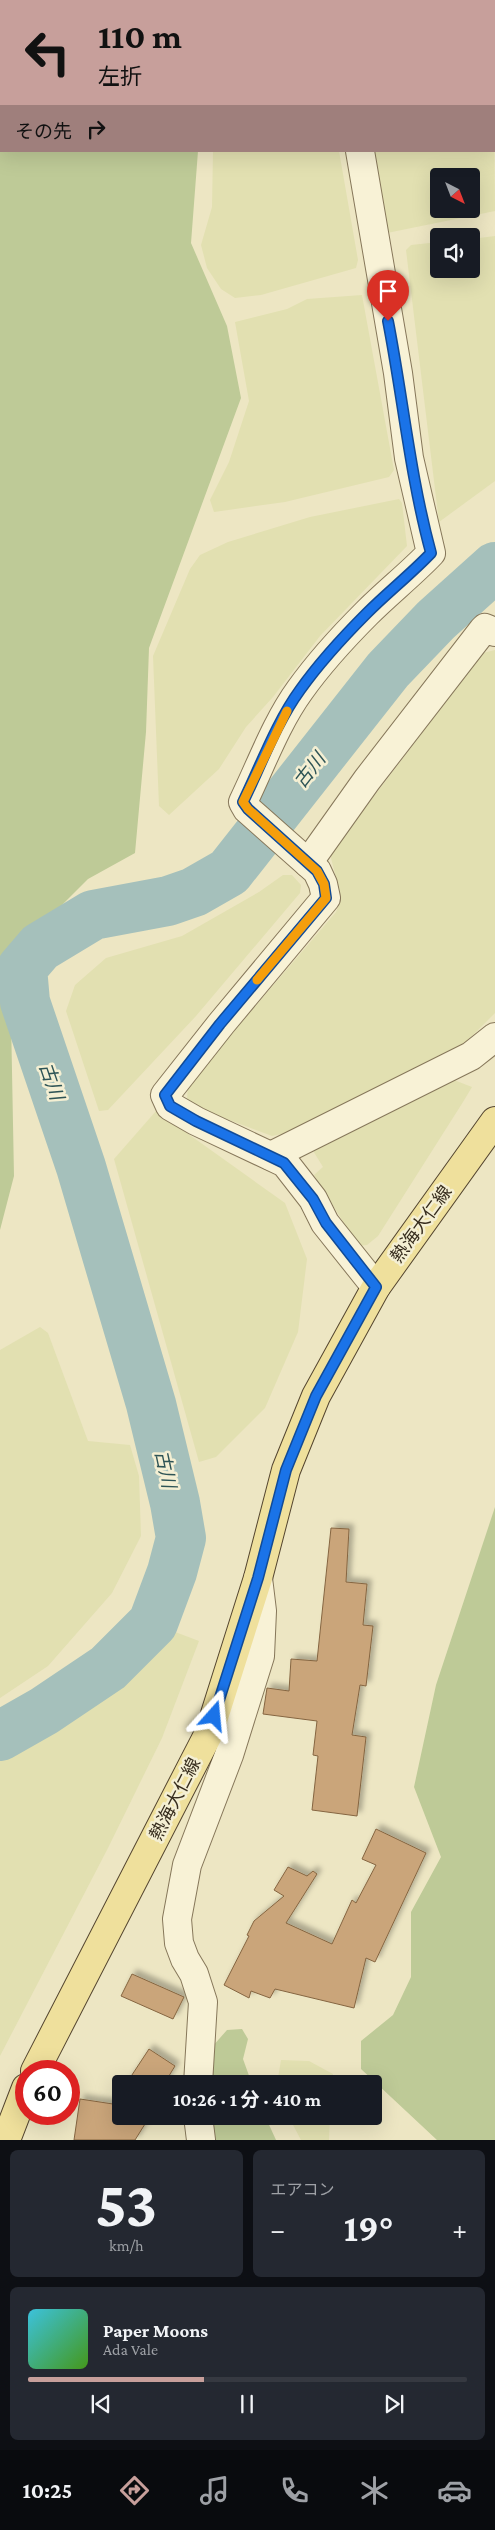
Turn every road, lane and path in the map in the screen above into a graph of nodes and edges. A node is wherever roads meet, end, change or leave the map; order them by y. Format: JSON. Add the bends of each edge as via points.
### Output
{"nodes":[{"id":1,"x":360,"y":152,"type":"edge"},
{"id":2,"x":492,"y":624,"type":"edge"},
{"id":3,"x":301,"y":857,"type":"junction"},
{"id":4,"x":495,"y":1037,"type":"edge"},
{"id":5,"x":495,"y":1121,"type":"edge"},
{"id":6,"x":271,"y":1156,"type":"junction"},
{"id":7,"x":376,"y":1287,"type":"junction"},
{"id":8,"x":258,"y":1578,"type":"junction"},
{"id":9,"x":41,"y":2060,"type":"edge"},
{"id":10,"x":199,"y":2075,"type":"edge"},
{"id":11,"x":15,"y":2117,"type":"edge"},
{"id":12,"x":199,"y":2125,"type":"edge"},
{"id":13,"x":6,"y":2140,"type":"edge"},
{"id":14,"x":201,"y":2140,"type":"edge"}],
"edges":[{"from":1,"to":3,"type":"street","via":[[398,373],[409,458],[431,553],[328,654],[298,692],[243,802]]},
{"from":2,"to":3,"type":"street"},
{"from":3,"to":6,"type":"street","via":[[317,871],[324,884],[326,898],[165,1095],[170,1106],[196,1121]]},
{"from":4,"to":6,"type":"street","via":[[471,1056]]},
{"from":5,"to":7,"type":"main road","name":"熱海大仁線"},
{"from":6,"to":7,"type":"street","via":[[284,1163],[296,1176],[326,1223]]},
{"from":7,"to":8,"type":"main road","name":"熱海大仁線","via":[[316,1396],[286,1470]]},
{"from":8,"to":9,"type":"main road","name":"熱海大仁線","via":[[209,1733]]},
{"from":8,"to":10,"type":"street","via":[[262,1611],[260,1656],[229,1755],[187,1865],[177,1919],[179,1944],[203,2002]]},
{"from":11,"to":13,"type":"main road"},
{"from":12,"to":14,"type":"street"}]}
